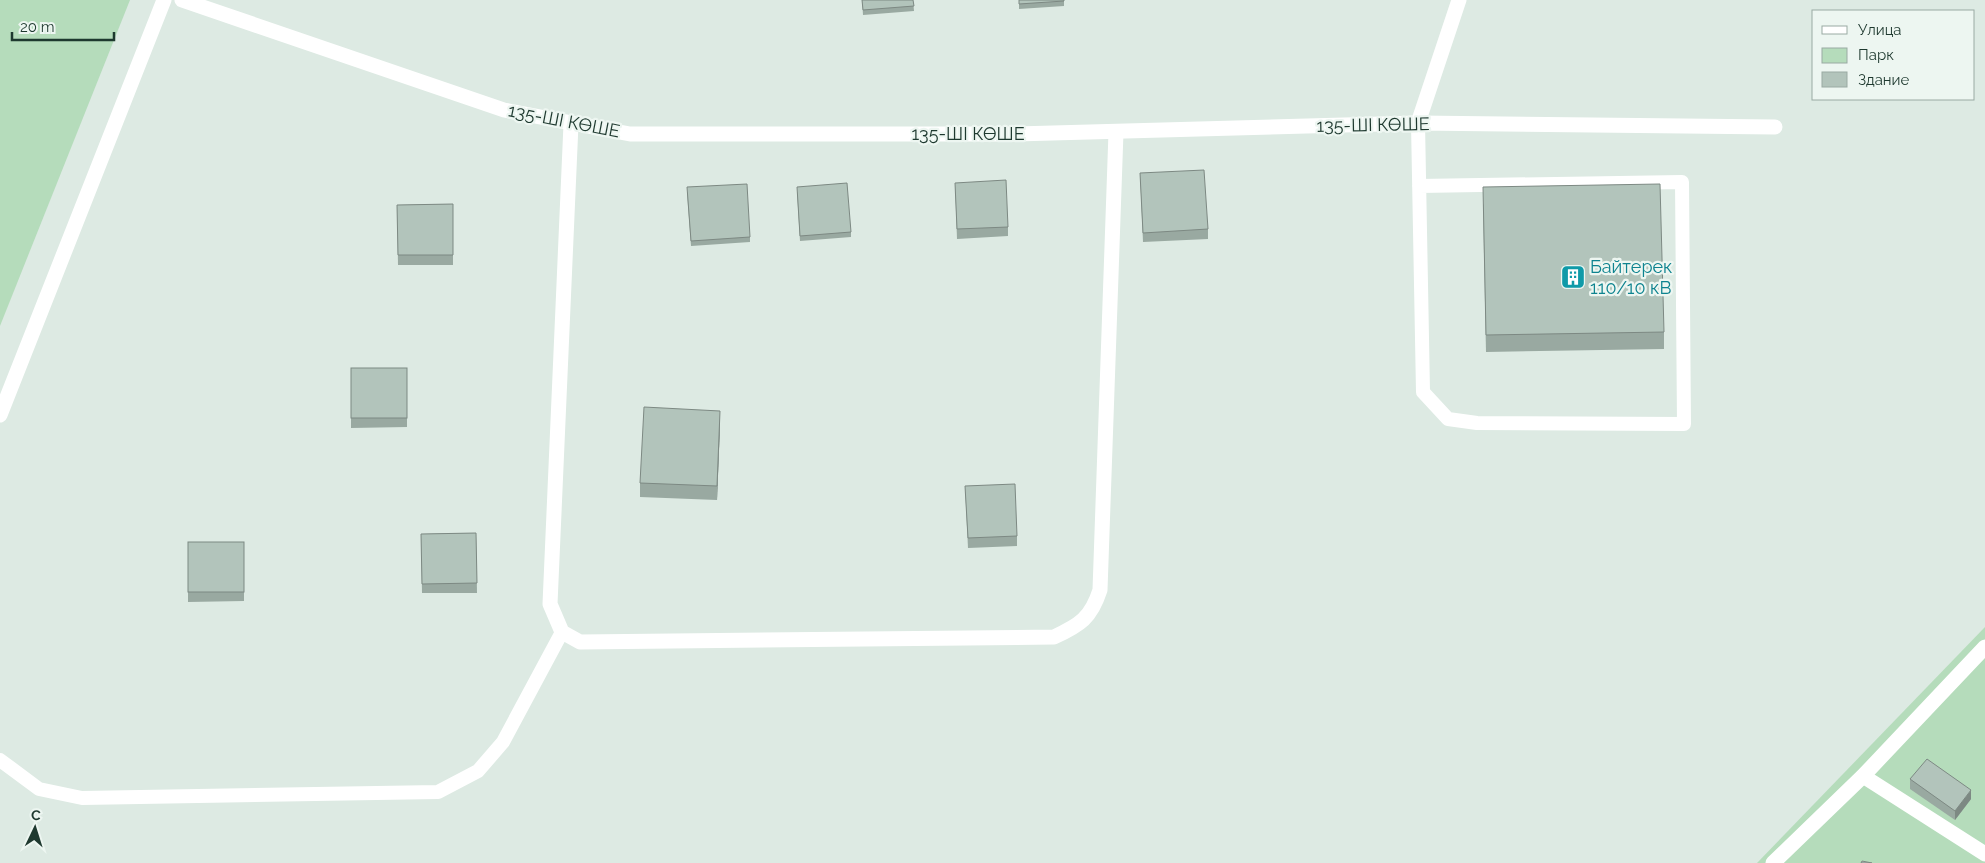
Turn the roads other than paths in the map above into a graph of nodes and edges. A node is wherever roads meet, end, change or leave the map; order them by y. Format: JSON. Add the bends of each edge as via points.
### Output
{"nodes":[{"id":1,"x":164,"y":0,"type":"edge"},
{"id":2,"x":182,"y":0,"type":"edge"},
{"id":3,"x":1459,"y":0,"type":"edge"},
{"id":4,"x":1418,"y":123,"type":"junction"},
{"id":5,"x":571,"y":124,"type":"junction"},
{"id":6,"x":1775,"y":127,"type":"dead end"},
{"id":7,"x":1116,"y":132,"type":"junction"},
{"id":8,"x":1419,"y":186,"type":"junction"},
{"id":9,"x":0,"y":415,"type":"edge"},
{"id":10,"x":562,"y":632,"type":"junction"},
{"id":11,"x":1985,"y":647,"type":"edge"},
{"id":12,"x":0,"y":760,"type":"edge"},
{"id":13,"x":1863,"y":776,"type":"junction"},
{"id":14,"x":1985,"y":854,"type":"edge"},
{"id":15,"x":1773,"y":863,"type":"edge"}],
"edges":[{"from":1,"to":9,"type":"street"},
{"from":2,"to":5,"type":"street","name":"135-ШІ КӨШЕ","via":[[504,110]]},
{"from":3,"to":4,"type":"street"},
{"from":4,"to":6,"type":"street","name":"135-ШІ КӨШЕ"},
{"from":4,"to":7,"type":"street","name":"135-ШІ КӨШЕ"},
{"from":4,"to":8,"type":"lane"},
{"from":5,"to":7,"type":"street","name":"135-ШІ КӨШЕ","via":[[630,134]]},
{"from":5,"to":10,"type":"street","via":[[550,604]]},
{"from":7,"to":10,"type":"street","via":[[1100,590],[1094,609],[1077,626],[1054,637],[629,642],[580,642]]},
{"from":8,"to":8,"type":"lane","via":[[1682,182],[1684,424],[1477,424],[1448,419],[1423,392]]},
{"from":10,"to":12,"type":"lane","via":[[503,742],[478,771],[438,792],[82,798],[39,789]]},
{"from":11,"to":13,"type":"street"},
{"from":13,"to":14,"type":"street"},
{"from":13,"to":15,"type":"street"}]}
